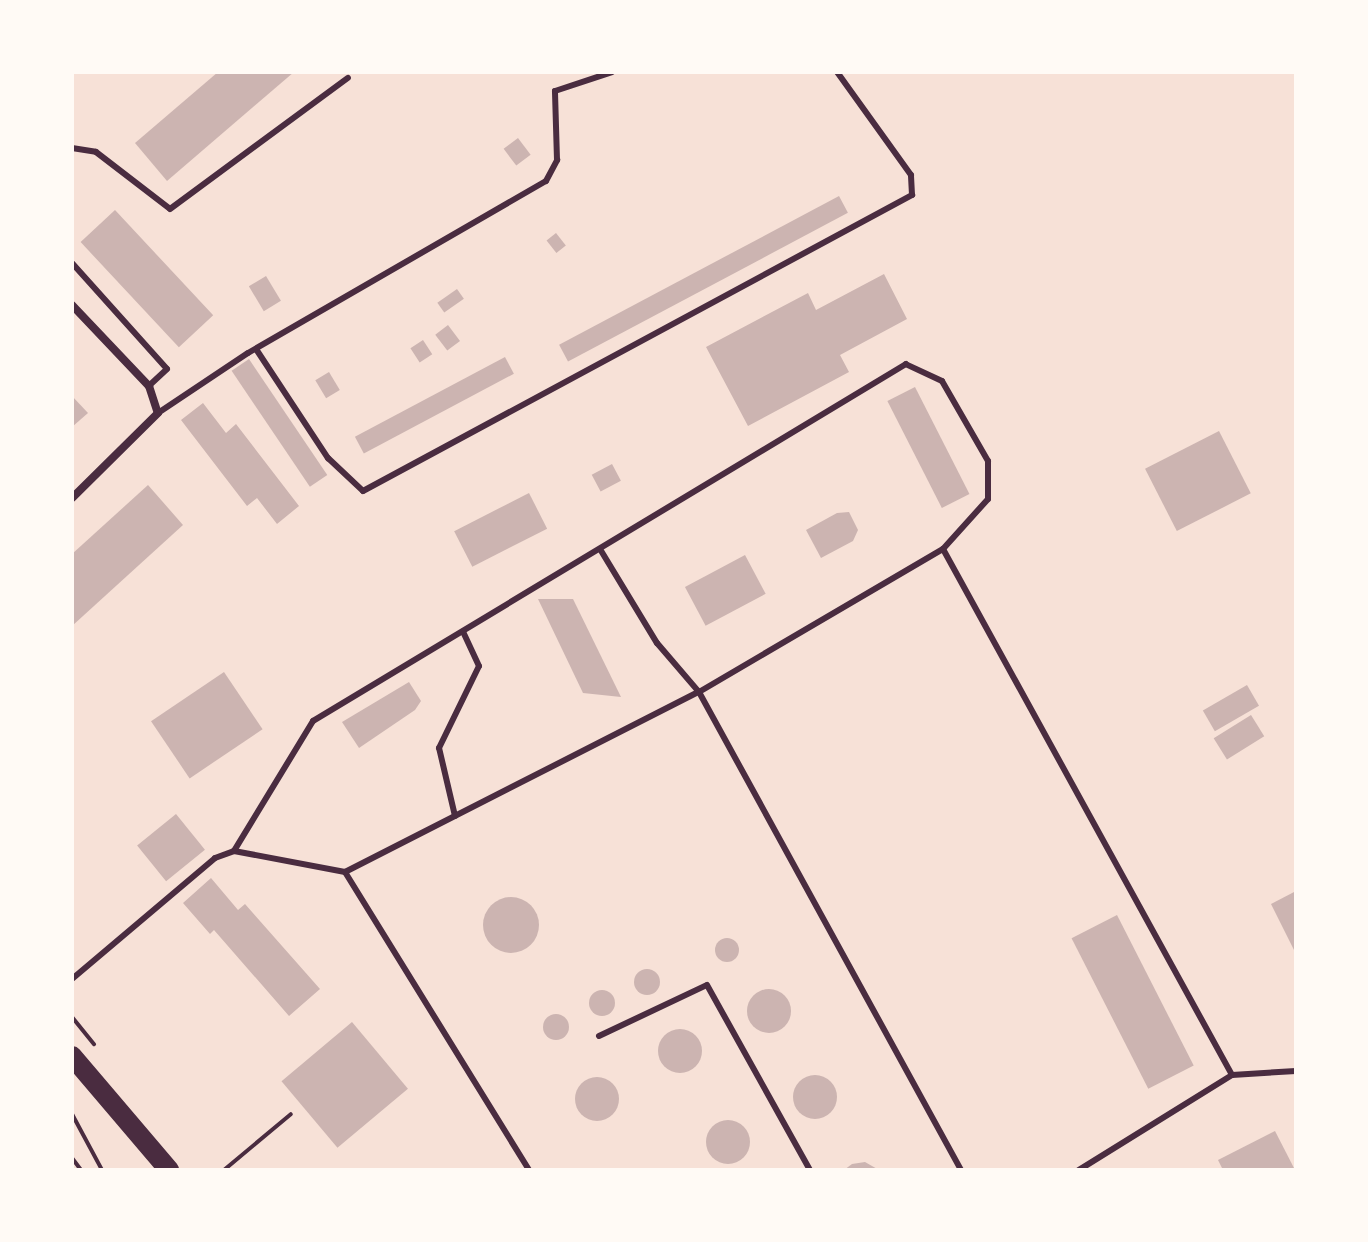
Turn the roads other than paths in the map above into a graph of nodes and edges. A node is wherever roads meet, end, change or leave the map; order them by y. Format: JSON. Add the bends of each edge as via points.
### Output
{"nodes":[{"id":1,"x":612,"y":72,"type":"edge"},
{"id":2,"x":837,"y":72,"type":"edge"},
{"id":3,"x":348,"y":78,"type":"dead end"},
{"id":4,"x":72,"y":148,"type":"edge"},
{"id":5,"x":72,"y":263,"type":"edge"},
{"id":6,"x":72,"y":305,"type":"edge"},
{"id":7,"x":256,"y":349,"type":"junction"},
{"id":8,"x":149,"y":386,"type":"junction"},
{"id":9,"x":158,"y":413,"type":"junction"},
{"id":10,"x":72,"y":498,"type":"edge"},
{"id":11,"x":600,"y":549,"type":"junction"},
{"id":12,"x":943,"y":549,"type":"junction"},
{"id":13,"x":463,"y":631,"type":"junction"},
{"id":14,"x":699,"y":692,"type":"junction"},
{"id":15,"x":455,"y":816,"type":"junction"},
{"id":16,"x":234,"y":851,"type":"junction"},
{"id":17,"x":345,"y":872,"type":"junction"},
{"id":18,"x":72,"y":979,"type":"edge"},
{"id":19,"x":599,"y":1036,"type":"dead end"},
{"id":20,"x":72,"y":1056,"type":"edge"},
{"id":21,"x":1296,"y":1071,"type":"edge"},
{"id":22,"x":1232,"y":1075,"type":"junction"},
{"id":23,"x":169,"y":1170,"type":"edge"},
{"id":24,"x":529,"y":1170,"type":"edge"},
{"id":25,"x":810,"y":1170,"type":"edge"},
{"id":26,"x":961,"y":1170,"type":"edge"},
{"id":27,"x":1079,"y":1170,"type":"edge"}],
"edges":[{"from":1,"to":7,"type":"lane","via":[[555,91],[557,160],[546,181]]},
{"from":2,"to":7,"type":"lane","via":[[911,175],[912,195],[363,491],[328,458]]},
{"from":3,"to":4,"type":"lane","via":[[170,209],[96,152]]},
{"from":5,"to":8,"type":"lane","via":[[167,369]]},
{"from":6,"to":8,"type":"street"},
{"from":7,"to":9,"type":"lane"},
{"from":8,"to":9,"type":"street"},
{"from":9,"to":10,"type":"street"},
{"from":11,"to":12,"type":"lane","via":[[906,364],[942,381],[988,461],[988,499]]},
{"from":11,"to":13,"type":"lane"},
{"from":11,"to":14,"type":"lane","via":[[657,643]]},
{"from":12,"to":14,"type":"lane"},
{"from":12,"to":22,"type":"lane"},
{"from":13,"to":15,"type":"lane","via":[[479,666],[439,748]]},
{"from":13,"to":16,"type":"lane","via":[[313,721]]},
{"from":14,"to":15,"type":"lane"},
{"from":14,"to":26,"type":"lane"},
{"from":15,"to":17,"type":"lane"},
{"from":16,"to":17,"type":"lane"},
{"from":16,"to":18,"type":"lane","via":[[215,858]]},
{"from":17,"to":24,"type":"lane"},
{"from":19,"to":25,"type":"lane","via":[[707,985]]},
{"from":20,"to":23,"type":"main road"},
{"from":21,"to":22,"type":"lane"},
{"from":22,"to":27,"type":"lane"}]}
